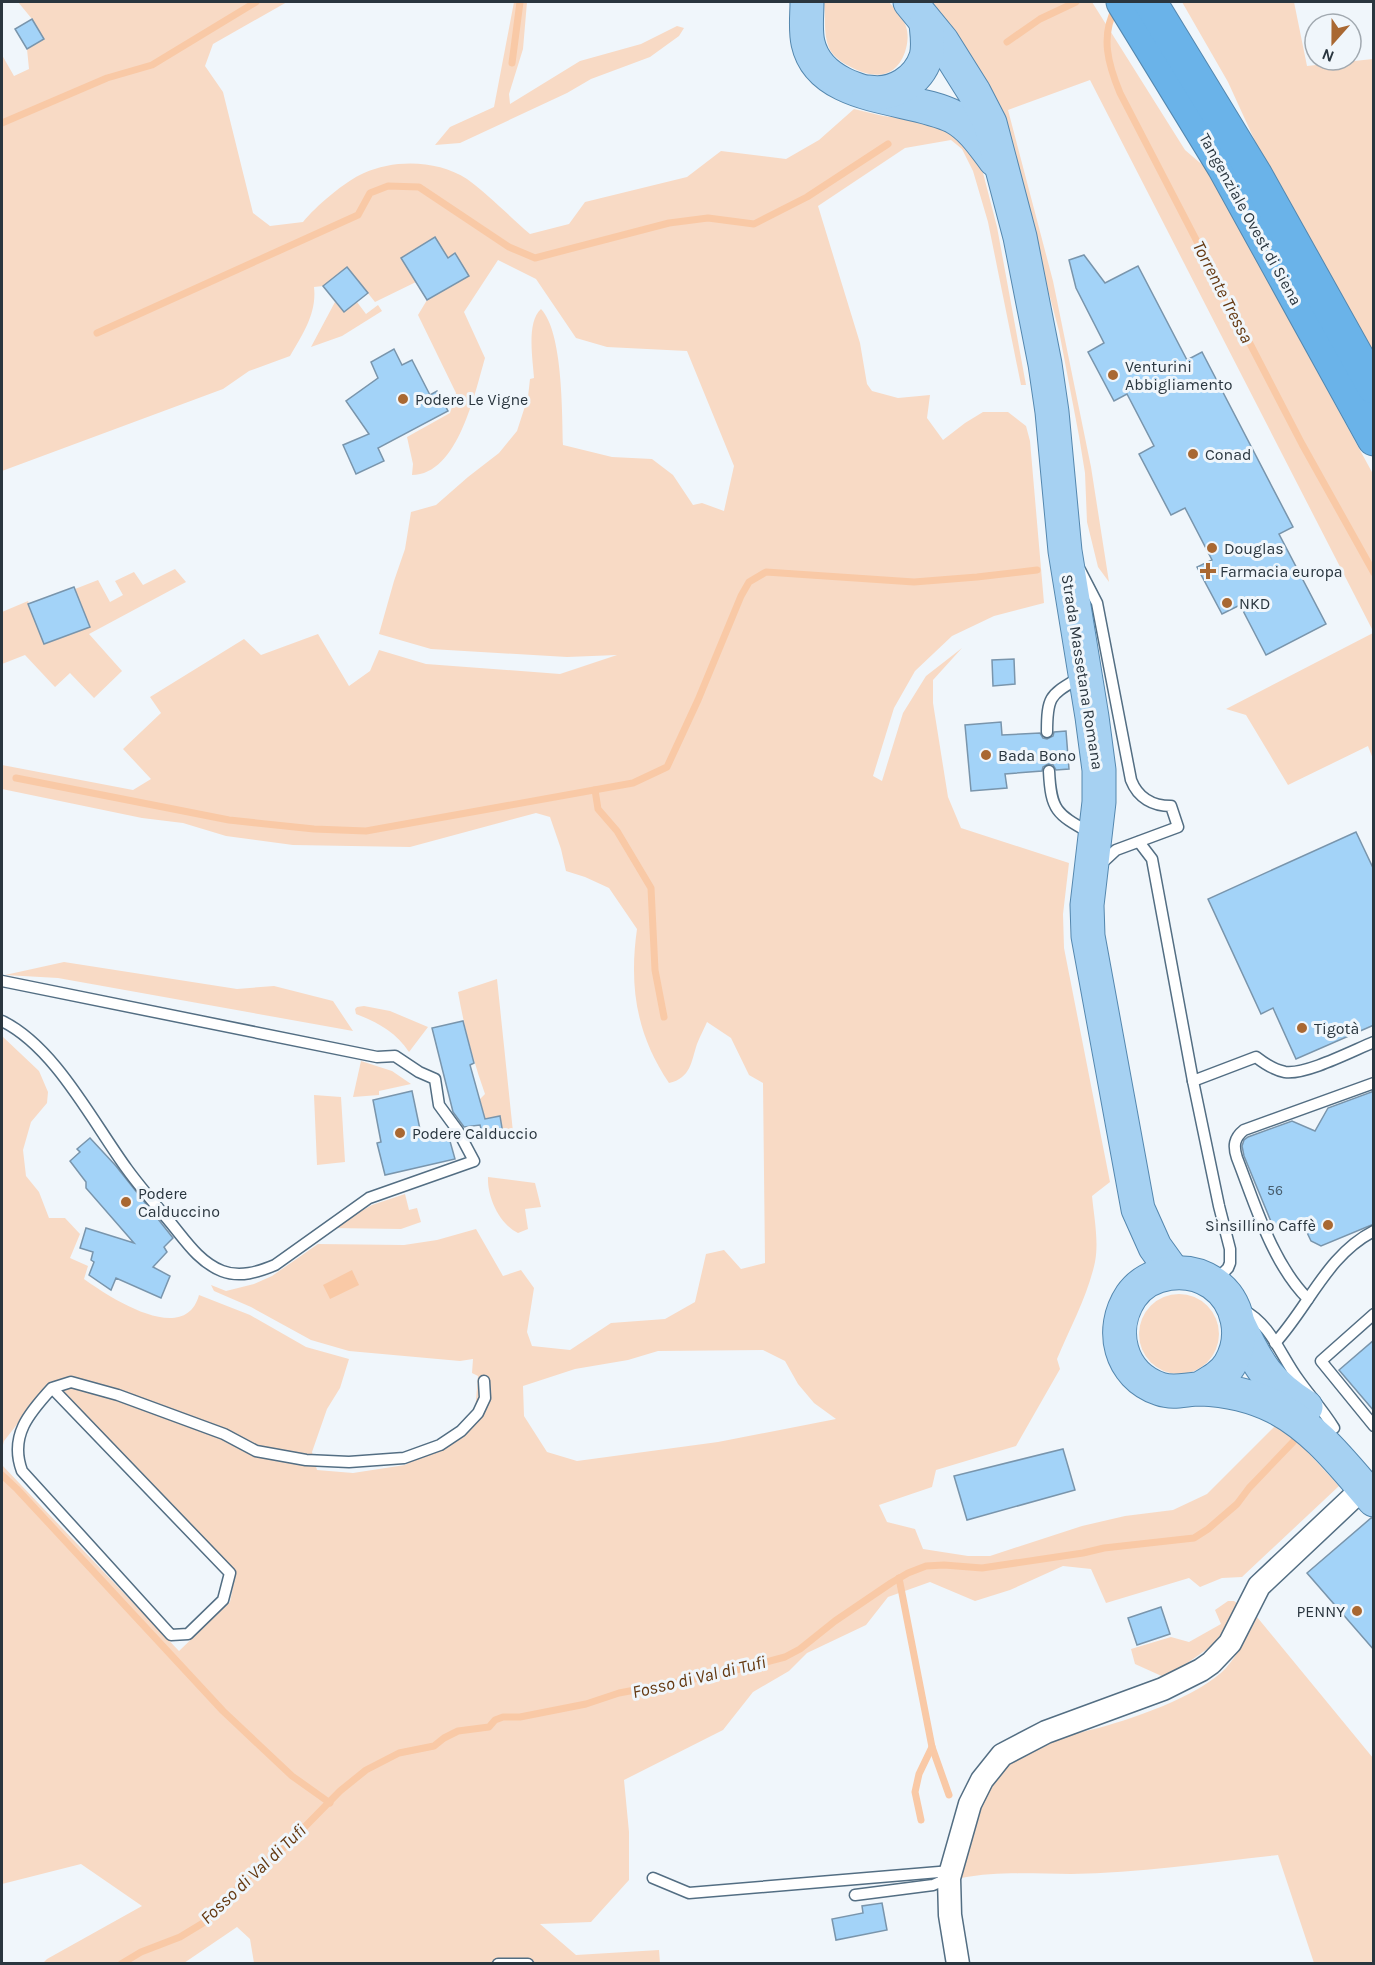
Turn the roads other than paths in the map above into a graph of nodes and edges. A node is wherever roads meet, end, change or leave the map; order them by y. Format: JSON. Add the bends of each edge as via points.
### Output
{"nodes":[{"id":1,"x":807,"y":2,"type":"edge"},
{"id":2,"x":1108,"y":2,"type":"edge"},
{"id":3,"x":1123,"y":2,"type":"edge"},
{"id":4,"x":1150,"y":2,"type":"edge"},
{"id":5,"x":1173,"y":2,"type":"edge"},
{"id":6,"x":918,"y":13,"type":"edge"},
{"id":7,"x":863,"y":91,"type":"junction"},
{"id":8,"x":1003,"y":171,"type":"junction"},
{"id":9,"x":1239,"y":171,"type":"junction"},
{"id":10,"x":1374,"y":387,"type":"edge"},
{"id":11,"x":1374,"y":439,"type":"edge"},
{"id":12,"x":1065,"y":551,"type":"junction"},
{"id":13,"x":1085,"y":675,"type":"junction"},
{"id":14,"x":1047,"y":732,"type":"dead end"},
{"id":15,"x":1049,"y":771,"type":"dead end"},
{"id":16,"x":1095,"y":836,"type":"junction"},
{"id":17,"x":1139,"y":842,"type":"junction"},
{"id":18,"x":1089,"y":883,"type":"junction"},
{"id":19,"x":2,"y":981,"type":"edge"},
{"id":20,"x":2,"y":1021,"type":"edge"},
{"id":21,"x":1374,"y":1042,"type":"edge"},
{"id":22,"x":1193,"y":1082,"type":"junction"},
{"id":23,"x":1374,"y":1083,"type":"edge"},
{"id":24,"x":1138,"y":1209,"type":"junction"},
{"id":25,"x":1374,"y":1231,"type":"edge"},
{"id":26,"x":1173,"y":1272,"type":"junction"},
{"id":27,"x":1133,"y":1293,"type":"junction"},
{"id":28,"x":1308,"y":1299,"type":"junction"},
{"id":29,"x":1228,"y":1304,"type":"junction"},
{"id":30,"x":1374,"y":1314,"type":"edge"},
{"id":31,"x":1275,"y":1343,"type":"junction"},
{"id":32,"x":483,"y":1381,"type":"dead end"},
{"id":33,"x":52,"y":1388,"type":"junction"},
{"id":34,"x":1199,"y":1389,"type":"junction"},
{"id":35,"x":1374,"y":1426,"type":"edge"},
{"id":36,"x":1334,"y":1428,"type":"junction"},
{"id":37,"x":1370,"y":1486,"type":"edge"},
{"id":38,"x":950,"y":1874,"type":"junction"},
{"id":39,"x":653,"y":1878,"type":"dead end"},
{"id":40,"x":855,"y":1895,"type":"dead end"},
{"id":41,"x":498,"y":1964,"type":"edge"},
{"id":42,"x":528,"y":1964,"type":"edge"},
{"id":43,"x":958,"y":1964,"type":"edge"}],
"edges":[{"from":1,"to":7,"type":"main road","name":"Strada Massetana Romana","via":[[807,36],[812,55],[826,72]]},
{"from":2,"to":9,"type":"highway"},
{"from":3,"to":9,"type":"highway","name":"Tangenziale Ovest di Siena"},
{"from":4,"to":9,"type":"highway","name":"Tangenziale Ovest di Siena"},
{"from":5,"to":9,"type":"highway","via":[[1206,60]]},
{"from":6,"to":7,"type":"main road","name":"Strada Massetana Romana","via":[[927,46],[920,69],[902,86],[886,92]]},
{"from":6,"to":8,"type":"main road","name":"Strada Massetana Romana","via":[[942,41],[980,103],[990,123]]},
{"from":7,"to":8,"type":"main road","name":"Strada Massetana Romana","via":[[953,117],[975,134]]},
{"from":8,"to":12,"type":"main road","name":"Strada Massetana Romana","via":[[1045,364]]},
{"from":9,"to":10,"type":"highway","name":"Tangenziale Ovest di Siena"},
{"from":9,"to":11,"type":"highway","name":"Tangenziale Ovest di Siena"},
{"from":12,"to":13,"type":"main road","name":"Strada Massetana Romana"},
{"from":12,"to":17,"type":"lane","via":[[1089,584],[1097,603],[1133,787],[1145,799],[1171,806],[1178,827]]},
{"from":13,"to":14,"type":"lane","via":[[1050,698]]},
{"from":13,"to":16,"type":"main road","name":"Strada Massetana Romana","via":[[1100,784]]},
{"from":15,"to":16,"type":"lane","via":[[1052,803],[1069,820]]},
{"from":16,"to":18,"type":"main road","name":"Strada Massetana Romana"},
{"from":17,"to":18,"type":"lane","via":[[1109,854]]},
{"from":17,"to":22,"type":"lane","via":[[1152,859]]},
{"from":18,"to":24,"type":"main road","name":"Strada Massetana Romana","via":[[1088,936]]},
{"from":19,"to":20,"type":"lane","via":[[376,1057],[395,1056],[435,1079],[439,1105],[474,1161],[369,1198],[260,1272],[223,1272],[194,1251],[135,1180],[46,1055],[19,1029]]},
{"from":21,"to":22,"type":"lane","via":[[1300,1072],[1276,1070],[1256,1057]]},
{"from":22,"to":29,"type":"lane","via":[[1231,1256],[1226,1272]]},
{"from":23,"to":28,"type":"lane","via":[[1244,1130],[1235,1138],[1237,1158],[1269,1240]]},
{"from":24,"to":26,"type":"main road","name":"Strada Massetana Romana","via":[[1155,1247]]},
{"from":24,"to":27,"type":"main road","name":"Strada Massetana Romana"},
{"from":25,"to":28,"type":"lane","via":[[1349,1247]]},
{"from":26,"to":27,"type":"main road","via":[[1151,1279]]},
{"from":26,"to":29,"type":"main road","via":[[1198,1275]]},
{"from":27,"to":34,"type":"main road","name":"Strada Massetana Romana","via":[[1123,1310],[1119,1329],[1121,1348],[1129,1366],[1160,1389]]},
{"from":28,"to":31,"type":"lane"},
{"from":29,"to":31,"type":"lane","via":[[1255,1318]]},
{"from":29,"to":34,"type":"main road","via":[[1238,1346],[1230,1364]]},
{"from":29,"to":36,"type":"main road","via":[[1272,1381]]},
{"from":30,"to":35,"type":"lane","via":[[1320,1361]]},
{"from":31,"to":36,"type":"lane"},
{"from":32,"to":33,"type":"lane","via":[[485,1398],[478,1413],[440,1445],[404,1458],[349,1462],[306,1460],[256,1451],[224,1434],[118,1395],[71,1382]]},
{"from":33,"to":33,"type":"lane","via":[[230,1573],[223,1600],[188,1634],[171,1635],[22,1471],[16,1456],[20,1433],[33,1408]]},
{"from":34,"to":37,"type":"main road","name":"Strada Massetana Romana","via":[[1251,1398],[1288,1415]]},
{"from":36,"to":37,"type":"main road"},
{"from":37,"to":38,"type":"street","via":[[1259,1586],[1230,1643],[1211,1663],[1163,1689],[1046,1732],[1002,1755],[982,1780],[970,1804]]},
{"from":38,"to":39,"type":"lane","via":[[689,1893]]},
{"from":38,"to":40,"type":"lane","via":[[933,1885]]},
{"from":38,"to":43,"type":"street","via":[[950,1915]]},
{"from":41,"to":42,"type":"lane"}]}
